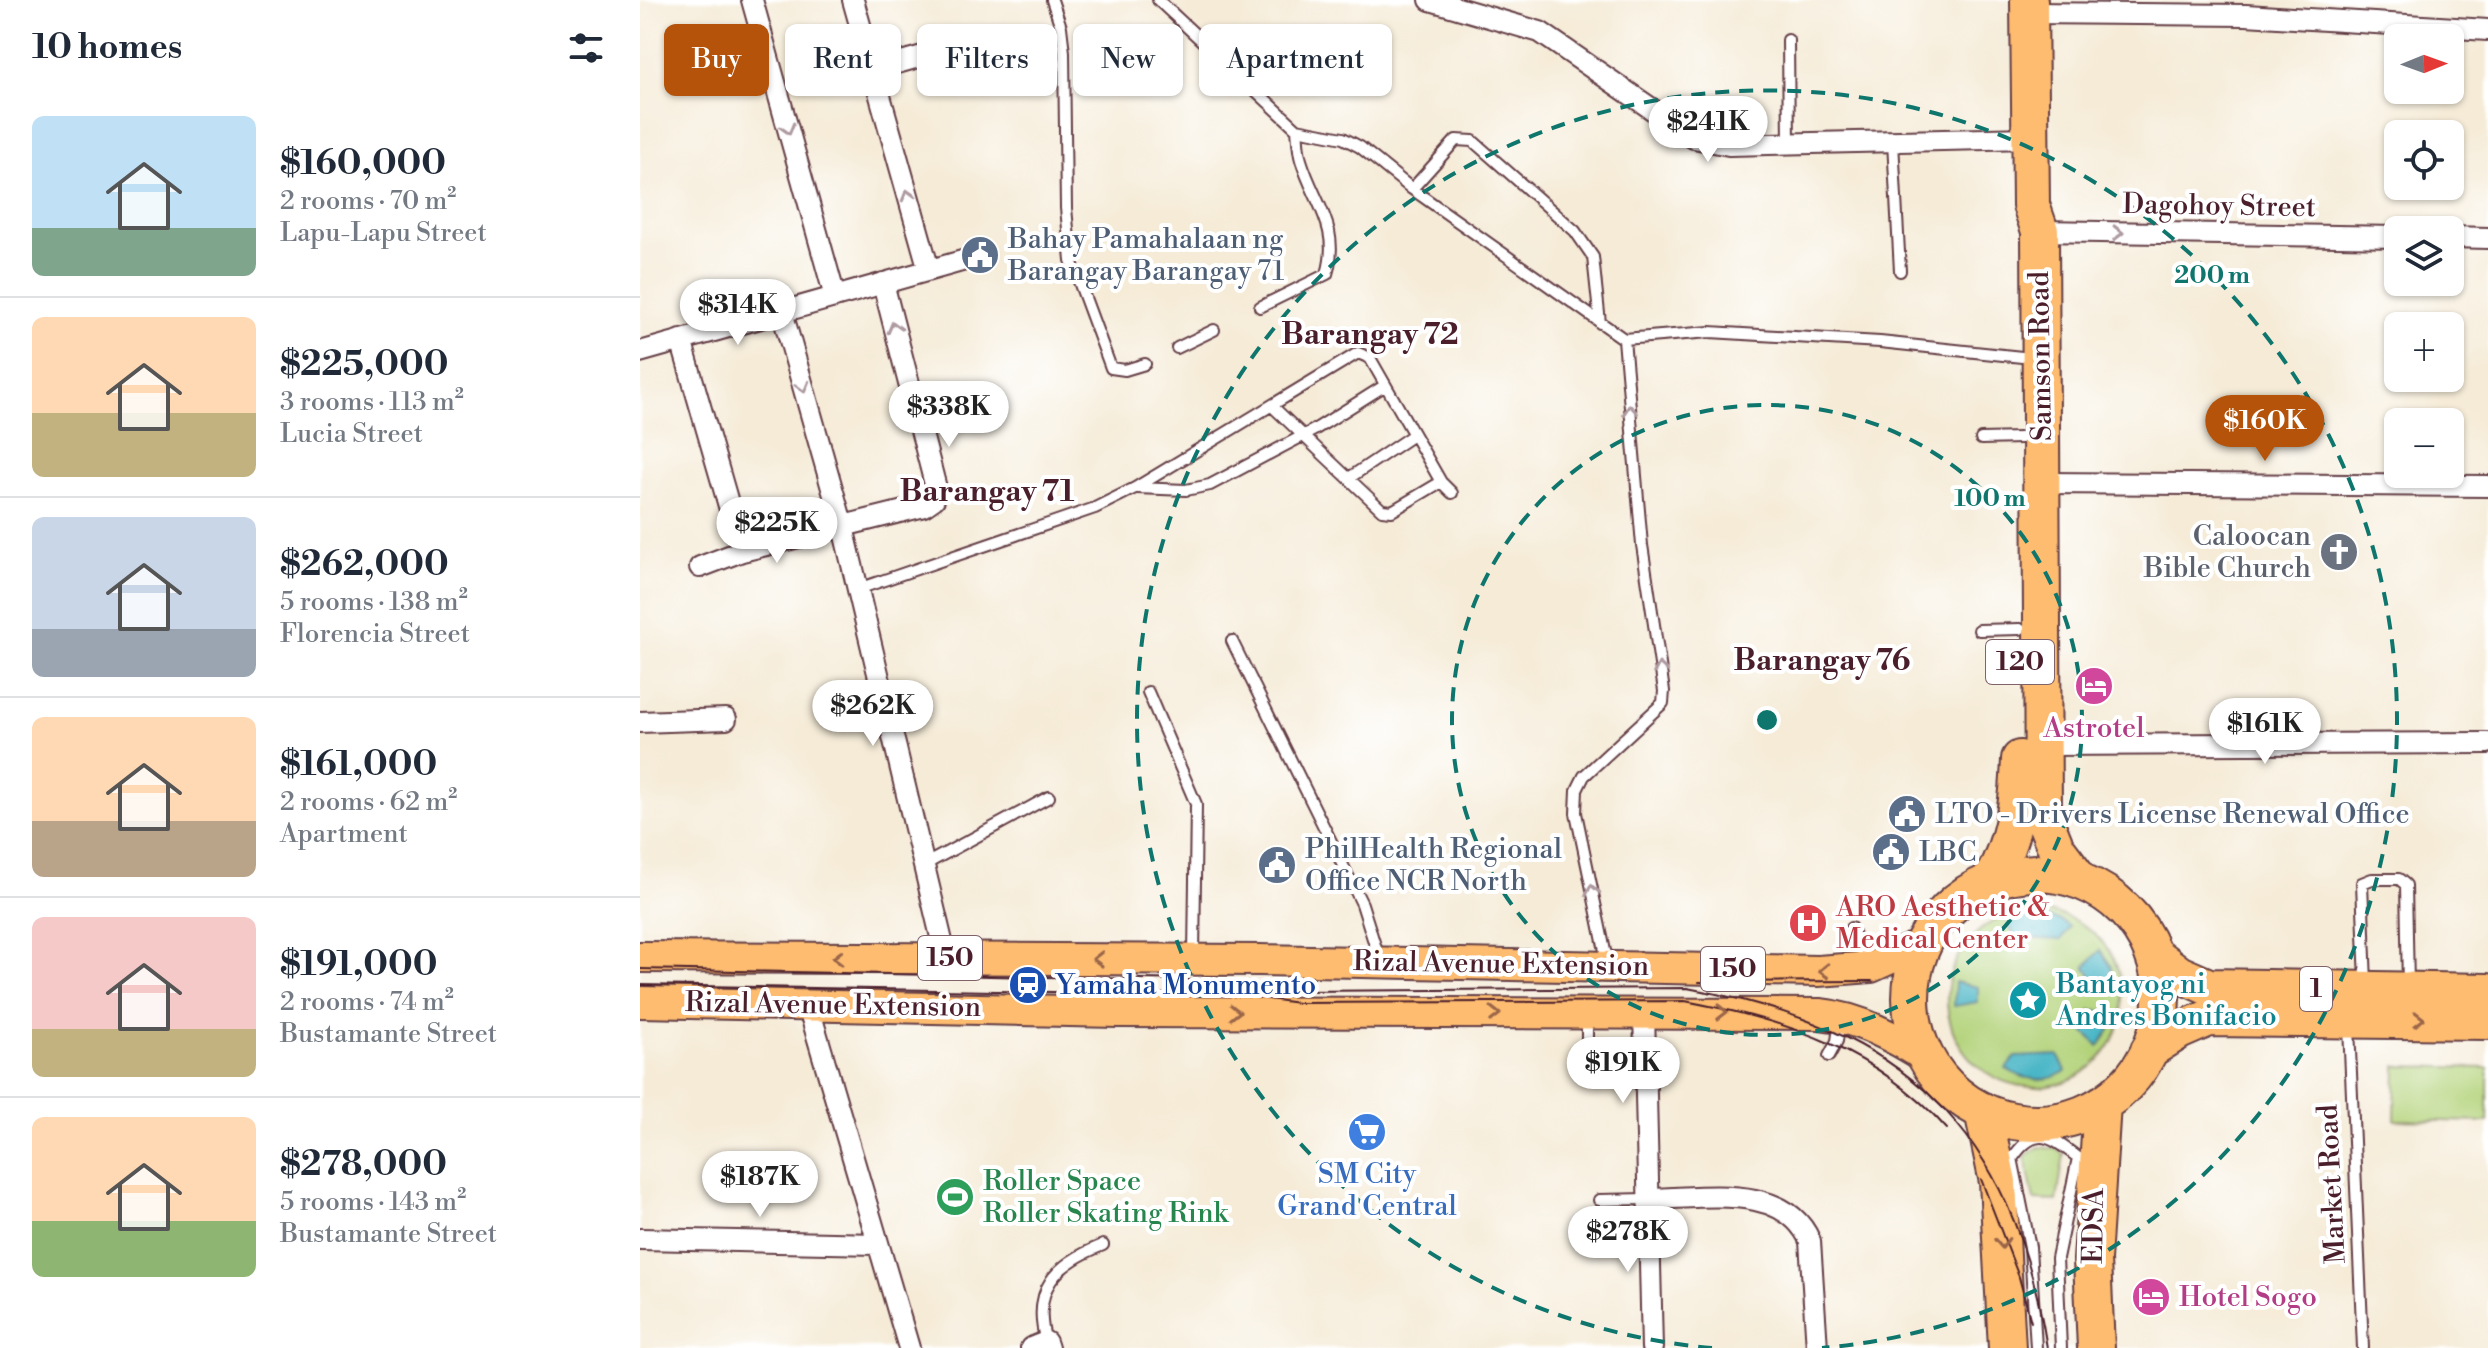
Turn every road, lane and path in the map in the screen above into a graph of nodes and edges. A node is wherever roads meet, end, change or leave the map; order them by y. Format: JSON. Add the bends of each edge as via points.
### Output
{"nodes":[{"id":1,"x":752,"y":0,"type":"edge"},
{"id":2,"x":853,"y":0,"type":"edge"},
{"id":3,"x":1052,"y":0,"type":"edge"},
{"id":4,"x":1158,"y":0,"type":"edge"},
{"id":5,"x":1430,"y":0,"type":"edge"},
{"id":6,"x":2029,"y":6,"type":"edge"},
{"id":7,"x":860,"y":24,"type":"edge"},
{"id":8,"x":2488,"y":30,"type":"edge"},
{"id":9,"x":1788,"y":40,"type":"dead end"},
{"id":10,"x":880,"y":96,"type":"edge"},
{"id":11,"x":1297,"y":129,"type":"junction"},
{"id":12,"x":2030,"y":138,"type":"junction"},
{"id":13,"x":1893,"y":142,"type":"junction"},
{"id":14,"x":1789,"y":145,"type":"junction"},
{"id":15,"x":1412,"y":189,"type":"junction"},
{"id":16,"x":2036,"y":218,"type":"junction"},
{"id":17,"x":2384,"y":236,"type":"edge"},
{"id":18,"x":2464,"y":237,"type":"edge"},
{"id":19,"x":2488,"y":238,"type":"edge"},
{"id":20,"x":962,"y":261,"type":"dead end"},
{"id":21,"x":929,"y":270,"type":"junction"},
{"id":22,"x":1900,"y":271,"type":"dead end"},
{"id":23,"x":883,"y":283,"type":"junction"},
{"id":24,"x":835,"y":297,"type":"junction"},
{"id":25,"x":1260,"y":307,"type":"dead end"},
{"id":26,"x":782,"y":312,"type":"junction"},
{"id":27,"x":1600,"y":323,"type":"junction"},
{"id":28,"x":1214,"y":330,"type":"dead end"},
{"id":29,"x":1624,"y":339,"type":"junction"},
{"id":30,"x":681,"y":340,"type":"junction"},
{"id":31,"x":1177,"y":348,"type":"dead end"},
{"id":32,"x":640,"y":352,"type":"edge"},
{"id":33,"x":2022,"y":357,"type":"junction"},
{"id":34,"x":1145,"y":364,"type":"dead end"},
{"id":35,"x":1384,"y":386,"type":"junction"},
{"id":36,"x":1272,"y":406,"type":"junction"},
{"id":37,"x":1304,"y":435,"type":"junction"},
{"id":38,"x":1413,"y":435,"type":"junction"},
{"id":39,"x":2021,"y":438,"type":"junction"},
{"id":40,"x":1981,"y":439,"type":"dead end"},
{"id":41,"x":1349,"y":478,"type":"junction"},
{"id":42,"x":1441,"y":482,"type":"junction"},
{"id":43,"x":2042,"y":483,"type":"junction"},
{"id":44,"x":2488,"y":486,"type":"edge"},
{"id":45,"x":1135,"y":488,"type":"junction"},
{"id":46,"x":1452,"y":493,"type":"dead end"},
{"id":47,"x":843,"y":527,"type":"junction"},
{"id":48,"x":742,"y":551,"type":"junction"},
{"id":49,"x":700,"y":567,"type":"dead end"},
{"id":50,"x":858,"y":589,"type":"junction"},
{"id":51,"x":2020,"y":629,"type":"junction"},
{"id":52,"x":1979,"y":630,"type":"dead end"},
{"id":53,"x":1232,"y":641,"type":"dead end"},
{"id":54,"x":1148,"y":692,"type":"dead end"},
{"id":55,"x":726,"y":719,"type":"dead end"},
{"id":56,"x":640,"y":722,"type":"edge"},
{"id":57,"x":2488,"y":743,"type":"edge"},
{"id":58,"x":2042,"y":745,"type":"junction"},
{"id":59,"x":1049,"y":797,"type":"dead end"},
{"id":60,"x":924,"y":865,"type":"junction"},
{"id":61,"x":1992,"y":880,"type":"junction"},
{"id":62,"x":2081,"y":881,"type":"junction"},
{"id":63,"x":1851,"y":928,"type":"dead end"},
{"id":64,"x":1924,"y":943,"type":"junction"},
{"id":65,"x":2153,"y":954,"type":"junction"},
{"id":66,"x":640,"y":957,"type":"edge"},
{"id":67,"x":946,"y":958,"type":"junction"},
{"id":68,"x":1194,"y":960,"type":"junction"},
{"id":69,"x":1380,"y":962,"type":"junction"},
{"id":70,"x":1612,"y":965,"type":"junction"},
{"id":71,"x":1871,"y":967,"type":"junction"},
{"id":72,"x":2408,"y":992,"type":"junction"},
{"id":73,"x":2488,"y":992,"type":"edge"},
{"id":74,"x":640,"y":1002,"type":"edge"},
{"id":75,"x":2358,"y":1004,"type":"junction"},
{"id":76,"x":808,"y":1005,"type":"junction"},
{"id":77,"x":1644,"y":1011,"type":"junction"},
{"id":78,"x":1841,"y":1016,"type":"junction"},
{"id":79,"x":2488,"y":1021,"type":"edge"},
{"id":80,"x":2149,"y":1050,"type":"junction"},
{"id":81,"x":1829,"y":1056,"type":"dead end"},
{"id":82,"x":1927,"y":1058,"type":"junction"},
{"id":83,"x":2102,"y":1104,"type":"junction"},
{"id":84,"x":1983,"y":1111,"type":"junction"},
{"id":85,"x":2087,"y":1163,"type":"junction"},
{"id":86,"x":2005,"y":1170,"type":"junction"},
{"id":87,"x":1647,"y":1199,"type":"junction"},
{"id":88,"x":1599,"y":1200,"type":"dead end"},
{"id":89,"x":640,"y":1239,"type":"edge"},
{"id":90,"x":878,"y":1244,"type":"junction"},
{"id":91,"x":1103,"y":1245,"type":"dead end"},
{"id":92,"x":1042,"y":1346,"type":"edge"},
{"id":93,"x":909,"y":1348,"type":"edge"},
{"id":94,"x":1652,"y":1348,"type":"edge"},
{"id":95,"x":1817,"y":1348,"type":"edge"},
{"id":96,"x":2007,"y":1348,"type":"edge"},
{"id":97,"x":2036,"y":1348,"type":"edge"},
{"id":98,"x":2061,"y":1348,"type":"edge"},
{"id":99,"x":2096,"y":1348,"type":"edge"},
{"id":100,"x":2363,"y":1348,"type":"edge"}],
"edges":[{"from":1,"to":24,"type":"street","one_way":true},
{"from":2,"to":7,"type":"street"},
{"from":3,"to":34,"type":"lane","via":[[1064,52],[1071,260],[1111,368]]},
{"from":4,"to":11,"type":"lane"},
{"from":5,"to":14,"type":"street","via":[[1540,32],[1694,138],[1729,145]]},
{"from":6,"to":8,"type":"street"},
{"from":6,"to":12,"type":"highway","name":"Samson Road","number":"120"},
{"from":9,"to":14,"type":"lane"},
{"from":21,"to":10,"type":"street","one_way":true},
{"from":11,"to":15,"type":"lane","via":[[1343,138]]},
{"from":11,"to":25,"type":"lane","via":[[1300,158],[1330,229],[1332,255],[1327,274]]},
{"from":12,"to":13,"type":"street"},
{"from":12,"to":16,"type":"highway","name":"Samson Road","number":"120"},
{"from":13,"to":14,"type":"street"},
{"from":13,"to":22,"type":"lane"},
{"from":15,"to":27,"type":"lane"},
{"from":15,"to":27,"type":"lane","via":[[1456,140],[1473,141],[1575,231],[1593,257]]},
{"from":16,"to":17,"type":"street","name":"Dagohoy Street","one_way":true},
{"from":16,"to":33,"type":"highway","name":"Samson Road","number":"120","via":[[2022,230]]},
{"from":16,"to":43,"type":"highway","name":"Samson Road","number":"120"},
{"from":18,"to":19,"type":"street"},
{"from":20,"to":21,"type":"street"},
{"from":21,"to":23,"type":"street"},
{"from":23,"to":24,"type":"street"},
{"from":47,"to":23,"type":"street","one_way":true,"via":[[924,506],[934,499],[936,488]]},
{"from":24,"to":26,"type":"street"},
{"from":26,"to":30,"type":"street"},
{"from":26,"to":47,"type":"street","one_way":true},
{"from":27,"to":29,"type":"lane"},
{"from":28,"to":31,"type":"lane"},
{"from":29,"to":33,"type":"lane","via":[[1740,333]]},
{"from":70,"to":29,"type":"lane","one_way":true,"via":[[1576,813],[1577,790],[1584,776],[1663,703],[1664,691],[1642,545]]},
{"from":30,"to":32,"type":"street"},
{"from":30,"to":48,"type":"street"},
{"from":33,"to":39,"type":"highway","name":"Samson Road","number":"120"},
{"from":35,"to":36,"type":"lane","via":[[1370,358],[1358,353]]},
{"from":35,"to":37,"type":"lane"},
{"from":35,"to":38,"type":"lane"},
{"from":36,"to":37,"type":"lane"},
{"from":36,"to":45,"type":"lane"},
{"from":37,"to":41,"type":"lane"},
{"from":37,"to":45,"type":"lane","via":[[1210,485],[1186,490]]},
{"from":38,"to":41,"type":"lane"},
{"from":38,"to":42,"type":"lane"},
{"from":39,"to":40,"type":"lane"},
{"from":39,"to":51,"type":"highway","name":"Samson Road","number":"120"},
{"from":41,"to":42,"type":"lane","via":[[1388,511]]},
{"from":42,"to":46,"type":"lane"},
{"from":43,"to":44,"type":"street"},
{"from":43,"to":58,"type":"highway","name":"Samson Road","number":"120"},
{"from":45,"to":50,"type":"lane","via":[[1059,521]]},
{"from":47,"to":48,"type":"street"},
{"from":47,"to":50,"type":"street"},
{"from":48,"to":49,"type":"street"},
{"from":50,"to":60,"type":"street","via":[[869,616]]},
{"from":51,"to":52,"type":"lane"},
{"from":51,"to":61,"type":"highway","name":"Samson Road","number":"120","via":[[2006,670],[2018,805],[2010,843]]},
{"from":53,"to":69,"type":"lane","via":[[1362,904]]},
{"from":54,"to":68,"type":"lane","via":[[1196,804]]},
{"from":55,"to":56,"type":"street"},
{"from":57,"to":58,"type":"street"},
{"from":58,"to":62,"type":"highway","name":"Samson Road","number":"120","via":[[2043,816],[2056,848]]},
{"from":59,"to":60,"type":"lane"},
{"from":60,"to":67,"type":"street"},
{"from":61,"to":62,"type":"highway","number":"1","via":[[2033,872]]},
{"from":61,"to":64,"type":"highway","number":"1","via":[[1952,905]]},
{"from":62,"to":65,"type":"highway","number":"1","via":[[2125,909]]},
{"from":63,"to":71,"type":"lane"},
{"from":64,"to":71,"type":"main road","name":"Rizal Avenue Extension","number":"150"},
{"from":64,"to":82,"type":"highway","number":"1","via":[[1912,1001]]},
{"from":65,"to":75,"type":"highway","number":"1","via":[[2179,974],[2209,987]]},
{"from":65,"to":80,"type":"highway","number":"1","via":[[2161,993]]},
{"from":67,"to":66,"type":"main road","name":"Rizal Avenue Extension","number":"150","one_way":true},
{"from":68,"to":67,"type":"main road","name":"Rizal Avenue Extension","number":"150","one_way":true},
{"from":68,"to":69,"type":"main road","name":"Rizal Avenue Extension","number":"150"},
{"from":69,"to":70,"type":"main road","name":"Rizal Avenue Extension","number":"150"},
{"from":71,"to":70,"type":"main road","name":"Rizal Avenue Extension","number":"150","one_way":true,"via":[[1818,971]]},
{"from":72,"to":73,"type":"highway","number":"1"},
{"from":72,"to":75,"type":"highway","number":"1"},
{"from":72,"to":75,"type":"lane","name":"Market Road","via":[[2406,885],[2399,879],[2372,879],[2362,883]]},
{"from":74,"to":76,"type":"main road","name":"Rizal Avenue Extension","number":"150"},
{"from":75,"to":79,"type":"highway","number":"1","one_way":true},
{"from":75,"to":80,"type":"highway","number":"1","via":[[2209,1018]]},
{"from":75,"to":100,"type":"lane","name":"Market Road"},
{"from":76,"to":77,"type":"main road","name":"Rizal Avenue Extension","number":"150","one_way":true,"via":[[1587,1026]]},
{"from":76,"to":90,"type":"street"},
{"from":77,"to":78,"type":"main road","name":"Rizal Avenue Extension","number":"150","one_way":true},
{"from":77,"to":87,"type":"street"},
{"from":78,"to":81,"type":"lane"},
{"from":78,"to":82,"type":"main road","name":"Rizal Avenue Extension","number":"150"},
{"from":80,"to":83,"type":"highway","number":"1","via":[[2130,1081]]},
{"from":82,"to":84,"type":"highway","number":"1","via":[[1951,1089]]},
{"from":83,"to":84,"type":"highway","number":"1","via":[[2045,1123],[2003,1119]]},
{"from":83,"to":85,"type":"highway","name":"EDSA"},
{"from":84,"to":86,"type":"highway"},
{"from":85,"to":86,"type":"lane","via":[[2045,1136],[2021,1145]]},
{"from":85,"to":98,"type":"lane","via":[[2057,1258]]},
{"from":85,"to":99,"type":"highway","name":"EDSA"},
{"from":86,"to":96,"type":"highway","one_way":true},
{"from":86,"to":97,"type":"lane","via":[[2030,1247]]},
{"from":87,"to":88,"type":"lane"},
{"from":87,"to":94,"type":"street"},
{"from":87,"to":95,"type":"street","via":[[1762,1199],[1793,1215],[1810,1241]]},
{"from":89,"to":90,"type":"street"},
{"from":90,"to":93,"type":"street"},
{"from":91,"to":92,"type":"lane","via":[[1075,1256],[1052,1278],[1041,1297]]}]}
